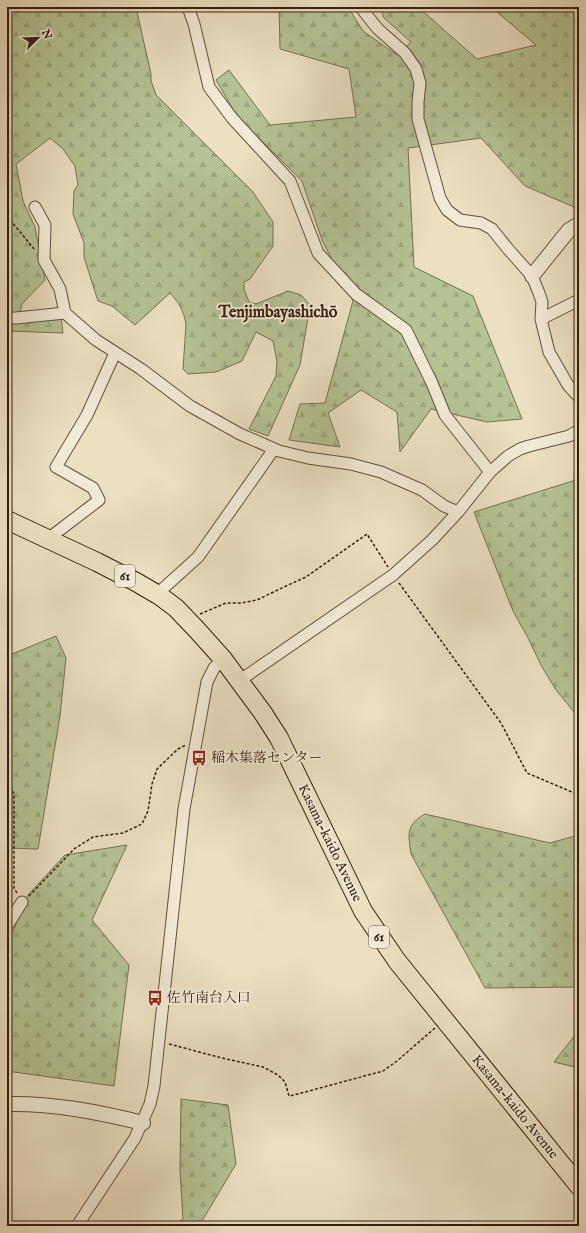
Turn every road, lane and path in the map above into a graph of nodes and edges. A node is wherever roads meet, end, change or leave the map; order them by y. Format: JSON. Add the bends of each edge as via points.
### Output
{"nodes":[{"id":1,"x":188,"y":7,"type":"edge"},
{"id":2,"x":361,"y":7,"type":"edge"},
{"id":3,"x":35,"y":207,"type":"dead end"},
{"id":4,"x":7,"y":216,"type":"edge"},
{"id":5,"x":579,"y":224,"type":"edge"},
{"id":6,"x":44,"y":260,"type":"junction"},
{"id":7,"x":532,"y":276,"type":"junction"},
{"id":8,"x":579,"y":300,"type":"edge"},
{"id":9,"x":65,"y":313,"type":"junction"},
{"id":10,"x":7,"y":318,"type":"edge"},
{"id":11,"x":541,"y":319,"type":"junction"},
{"id":12,"x":115,"y":353,"type":"junction"},
{"id":13,"x":579,"y":397,"type":"edge"},
{"id":14,"x":579,"y":430,"type":"edge"},
{"id":15,"x":274,"y":449,"type":"junction"},
{"id":16,"x":490,"y":472,"type":"junction"},
{"id":17,"x":458,"y":512,"type":"junction"},
{"id":18,"x":7,"y":520,"type":"edge"},
{"id":19,"x":48,"y":539,"type":"junction"},
{"id":20,"x":393,"y":576,"type":"junction"},
{"id":21,"x":157,"y":594,"type":"junction"},
{"id":22,"x":187,"y":619,"type":"junction"},
{"id":23,"x":223,"y":660,"type":"junction"},
{"id":24,"x":239,"y":681,"type":"junction"},
{"id":25,"x":196,"y":739,"type":"junction"},
{"id":26,"x":7,"y":777,"type":"edge"},
{"id":27,"x":579,"y":795,"type":"edge"},
{"id":28,"x":22,"y":902,"type":"junction"},
{"id":29,"x":7,"y":926,"type":"edge"},
{"id":30,"x":445,"y":1020,"type":"junction"},
{"id":31,"x":158,"y":1040,"type":"junction"},
{"id":32,"x":7,"y":1104,"type":"edge"},
{"id":33,"x":143,"y":1123,"type":"junction"},
{"id":34,"x":579,"y":1186,"type":"edge"},
{"id":35,"x":77,"y":1226,"type":"edge"}],
"edges":[{"from":1,"to":16,"type":"street","via":[[209,86],[232,118],[290,181],[318,253],[356,294],[406,330],[445,415]]},
{"from":2,"to":7,"type":"street","via":[[416,69],[420,83],[418,119],[440,198],[448,210],[460,220],[481,222],[492,229]]},
{"from":3,"to":6,"type":"street","via":[[45,226]]},
{"from":4,"to":6,"type":"path"},
{"from":5,"to":7,"type":"street","via":[[569,230]]},
{"from":6,"to":9,"type":"street","via":[[60,290]]},
{"from":7,"to":11,"type":"street","via":[[542,302]]},
{"from":8,"to":11,"type":"street"},
{"from":9,"to":10,"type":"street"},
{"from":9,"to":12,"type":"street"},
{"from":11,"to":13,"type":"street","via":[[549,352],[568,385]]},
{"from":12,"to":15,"type":"street","via":[[190,406],[240,434]]},
{"from":12,"to":19,"type":"street","via":[[87,415],[56,467],[93,488],[99,500]]},
{"from":14,"to":16,"type":"street","via":[[570,436],[520,449]]},
{"from":15,"to":17,"type":"street","via":[[380,472],[422,490],[444,506]]},
{"from":15,"to":21,"type":"street","via":[[198,557]]},
{"from":16,"to":17,"type":"street"},
{"from":17,"to":20,"type":"street"},
{"from":18,"to":19,"type":"main road","name":"Kasama-kaido Avenue","number":"61"},
{"from":19,"to":21,"type":"main road","name":"Kasama-kaido Avenue","number":"61"},
{"from":20,"to":22,"type":"path","via":[[367,534],[306,577],[257,600],[226,603]]},
{"from":20,"to":24,"type":"street"},
{"from":20,"to":27,"type":"path","via":[[500,723],[527,773]]},
{"from":21,"to":22,"type":"main road","name":"Kasama-kaido Avenue","number":"61"},
{"from":22,"to":23,"type":"main road","name":"Kasama-kaido Avenue","number":"61"},
{"from":23,"to":24,"type":"main road","name":"Kasama-kaido Avenue","number":"61"},
{"from":23,"to":25,"type":"street","via":[[208,677]]},
{"from":24,"to":30,"type":"main road","name":"Kasama-kaido Avenue","number":"61","via":[[279,738],[363,911],[397,961]]},
{"from":25,"to":28,"type":"path","via":[[178,749],[157,769],[148,810],[142,824],[123,833],[93,837],[74,849]]},
{"from":25,"to":31,"type":"street","via":[[184,809]]},
{"from":26,"to":28,"type":"path","via":[[14,795],[14,888]]},
{"from":28,"to":29,"type":"street"},
{"from":30,"to":31,"type":"path","via":[[383,1070],[289,1096],[285,1082],[278,1075],[263,1068]]},
{"from":30,"to":34,"type":"main road","name":"Kasama-kaido Avenue","number":"61"},
{"from":31,"to":33,"type":"street","via":[[154,1086]]},
{"from":32,"to":33,"type":"street","via":[[71,1108]]},
{"from":33,"to":35,"type":"street"}]}
